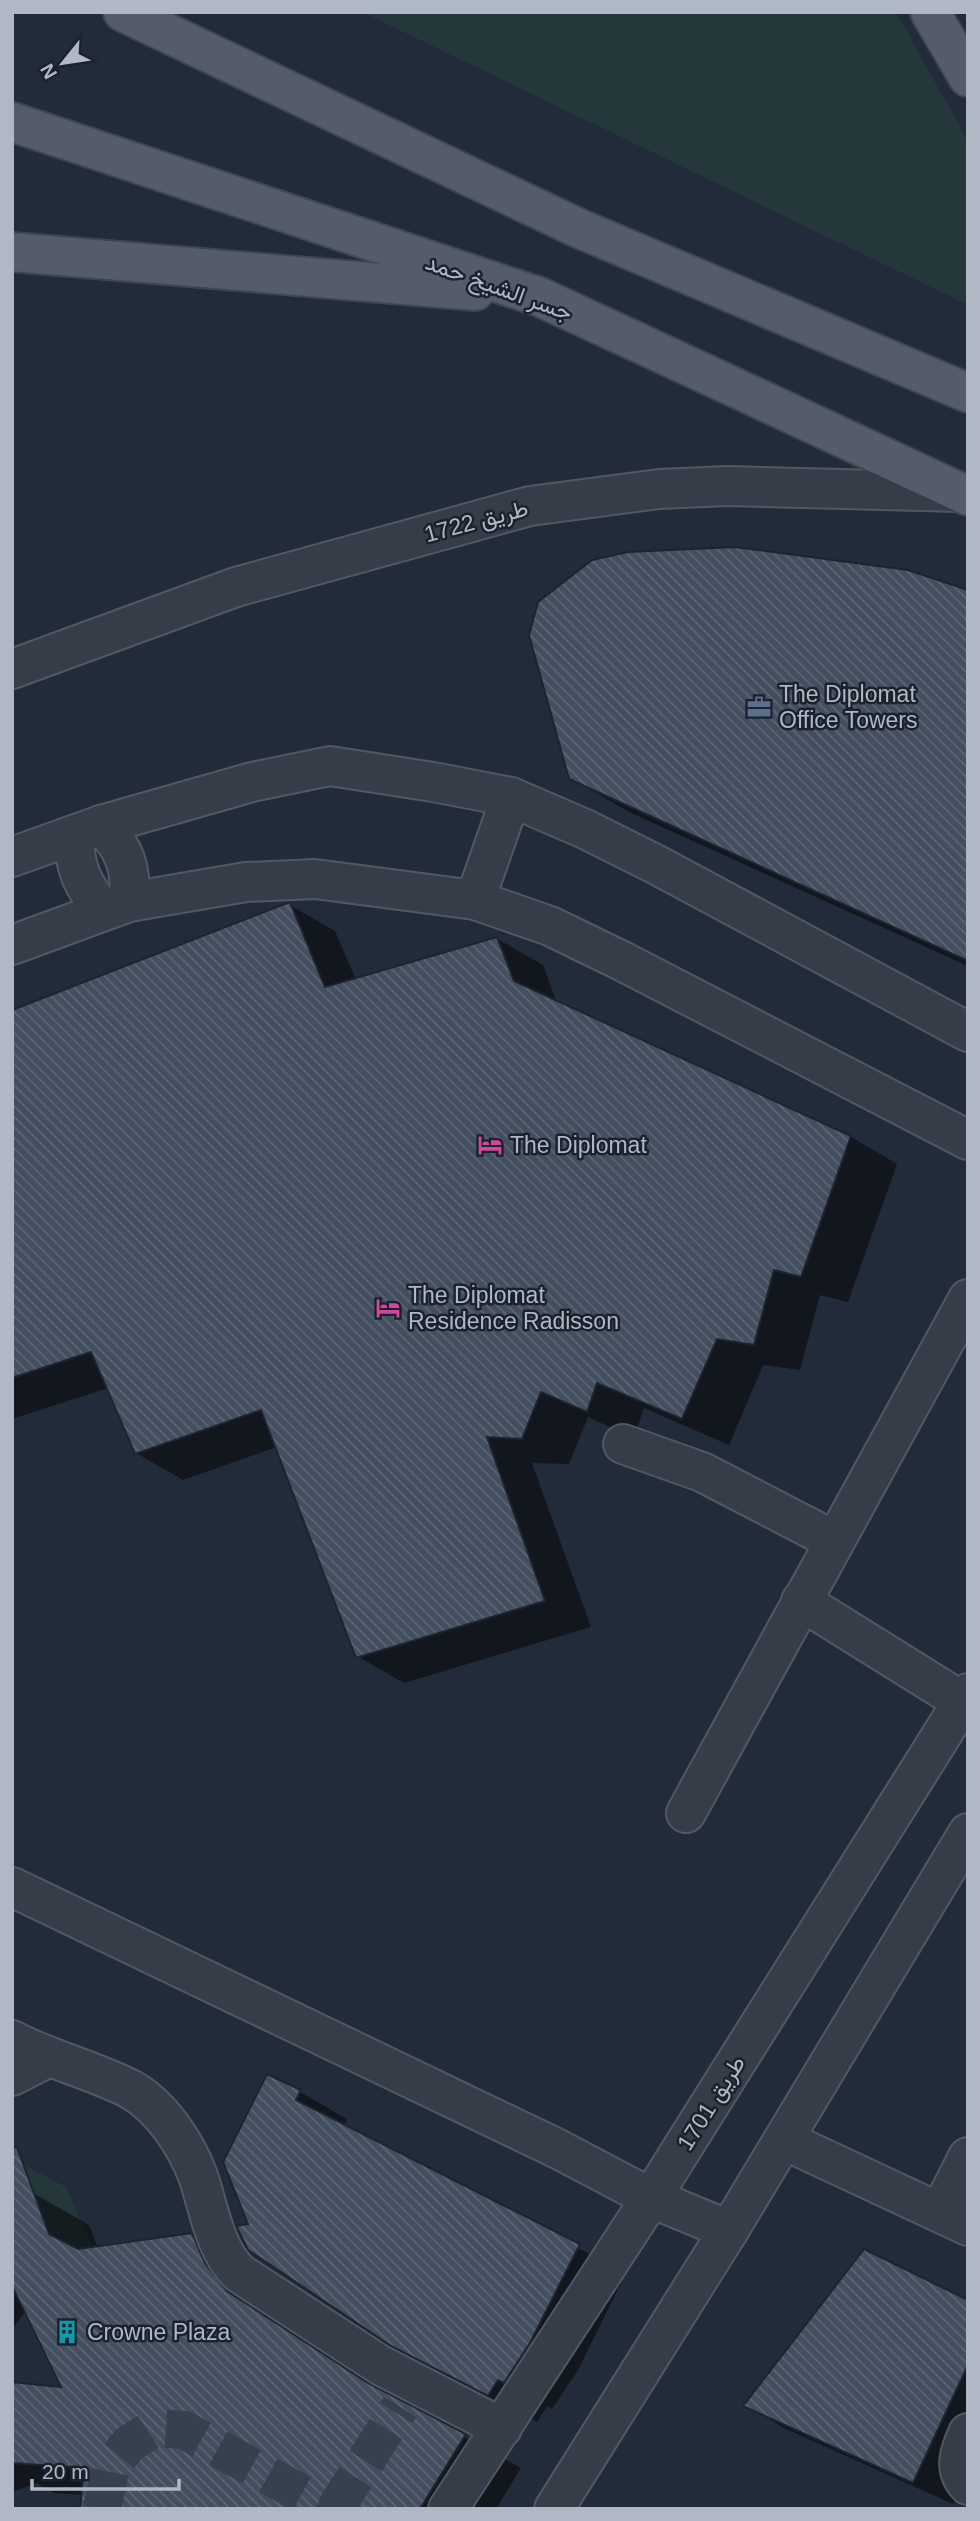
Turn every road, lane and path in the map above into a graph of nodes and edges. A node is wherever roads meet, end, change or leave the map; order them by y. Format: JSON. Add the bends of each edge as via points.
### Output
{"nodes":[{"id":1,"x":123,"y":12,"type":"edge"},
{"id":2,"x":930,"y":12,"type":"edge"},
{"id":3,"x":968,"y":77,"type":"edge"},
{"id":4,"x":12,"y":122,"type":"edge"},
{"id":5,"x":12,"y":252,"type":"edge"},
{"id":6,"x":540,"y":297,"type":"junction"},
{"id":7,"x":968,"y":393,"type":"edge"},
{"id":8,"x":964,"y":494,"type":"edge"},
{"id":9,"x":12,"y":669,"type":"edge"},
{"id":10,"x":511,"y":797,"type":"junction"},
{"id":11,"x":87,"y":830,"type":"junction"},
{"id":12,"x":12,"y":857,"type":"edge"},
{"id":13,"x":474,"y":900,"type":"junction"},
{"id":14,"x":116,"y":905,"type":"junction"},
{"id":15,"x":12,"y":945,"type":"edge"},
{"id":16,"x":968,"y":1032,"type":"edge"},
{"id":17,"x":968,"y":1140,"type":"edge"},
{"id":18,"x":968,"y":1299,"type":"edge"},
{"id":19,"x":623,"y":1444,"type":"dead end"},
{"id":20,"x":833,"y":1540,"type":"junction"},
{"id":21,"x":801,"y":1601,"type":"junction"},
{"id":22,"x":965,"y":1698,"type":"edge"},
{"id":23,"x":686,"y":1813,"type":"dead end"},
{"id":24,"x":968,"y":1833,"type":"edge"},
{"id":25,"x":12,"y":1887,"type":"edge"},
{"id":26,"x":12,"y":2040,"type":"edge"},
{"id":27,"x":47,"y":2058,"type":"junction"},
{"id":28,"x":12,"y":2076,"type":"edge"},
{"id":29,"x":784,"y":2140,"type":"junction"},
{"id":30,"x":968,"y":2157,"type":"edge"},
{"id":31,"x":651,"y":2198,"type":"junction"},
{"id":32,"x":954,"y":2219,"type":"edge"},
{"id":33,"x":729,"y":2230,"type":"junction"},
{"id":34,"x":502,"y":2428,"type":"junction"},
{"id":35,"x":968,"y":2433,"type":"edge"},
{"id":36,"x":968,"y":2485,"type":"edge"},
{"id":37,"x":448,"y":2509,"type":"edge"},
{"id":38,"x":554,"y":2509,"type":"edge"}],
"edges":[{"from":1,"to":7,"type":"main road","via":[[578,228]]},
{"from":2,"to":3,"type":"main road"},
{"from":4,"to":6,"type":"main road","name":"جسر الشيخ حمد"},
{"from":5,"to":6,"type":"main road"},
{"from":6,"to":8,"type":"main road","name":"جسر الشيخ حمد"},
{"from":8,"to":9,"type":"street","name":"طريق 1722","via":[[727,486],[659,489],[530,506],[236,587]]},
{"from":10,"to":11,"type":"street","via":[[330,766],[252,782]]},
{"from":10,"to":13,"type":"street"},
{"from":10,"to":16,"type":"street","via":[[657,865]]},
{"from":11,"to":12,"type":"street"},
{"from":11,"to":14,"type":"street","via":[[74,856],[79,876],[89,894]]},
{"from":11,"to":14,"type":"street","via":[[116,840],[127,859],[131,880]]},
{"from":13,"to":14,"type":"street","via":[[315,879],[246,882]]},
{"from":13,"to":17,"type":"street","via":[[550,926]]},
{"from":14,"to":15,"type":"street"},
{"from":18,"to":20,"type":"street"},
{"from":19,"to":20,"type":"street","via":[[702,1472]]},
{"from":20,"to":21,"type":"street"},
{"from":21,"to":22,"type":"street"},
{"from":21,"to":23,"type":"street"},
{"from":22,"to":31,"type":"street","name":"طريق 1701"},
{"from":24,"to":29,"type":"street"},
{"from":25,"to":31,"type":"street"},
{"from":26,"to":27,"type":"street"},
{"from":27,"to":28,"type":"street"},
{"from":27,"to":34,"type":"street","via":[[131,2090],[153,2106],[187,2152],[230,2264],[348,2344],[407,2395]]},
{"from":29,"to":32,"type":"street"},
{"from":29,"to":33,"type":"street"},
{"from":30,"to":32,"type":"street"},
{"from":31,"to":33,"type":"street"},
{"from":31,"to":34,"type":"street","name":"طريق 1701"},
{"from":33,"to":38,"type":"street"},
{"from":34,"to":37,"type":"street","name":"طريق 1701"},
{"from":35,"to":36,"type":"street","via":[[958,2460]]}]}
